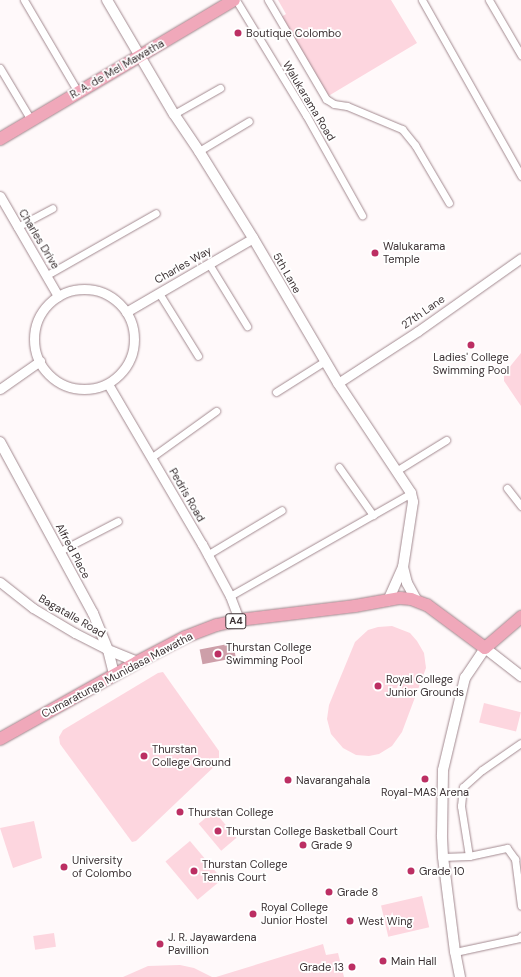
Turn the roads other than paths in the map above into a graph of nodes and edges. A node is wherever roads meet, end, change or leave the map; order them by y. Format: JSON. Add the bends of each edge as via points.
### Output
{"nodes":[{"id":1,"x":24,"y":0,"type":"edge"},
{"id":2,"x":107,"y":0,"type":"edge"},
{"id":3,"x":235,"y":0,"type":"edge"},
{"id":4,"x":268,"y":0,"type":"edge"},
{"id":5,"x":422,"y":0,"type":"edge"},
{"id":6,"x":489,"y":0,"type":"edge"},
{"id":7,"x":521,"y":55,"type":"edge"},
{"id":8,"x":139,"y":57,"type":"junction"},
{"id":9,"x":0,"y":68,"type":"edge"},
{"id":10,"x":220,"y":88,"type":"dead end"},
{"id":11,"x":78,"y":92,"type":"junction"},
{"id":12,"x":174,"y":114,"type":"junction"},
{"id":13,"x":31,"y":120,"type":"junction"},
{"id":14,"x":249,"y":121,"type":"dead end"},
{"id":15,"x":0,"y":139,"type":"edge"},
{"id":16,"x":199,"y":151,"type":"junction"},
{"id":17,"x":521,"y":176,"type":"edge"},
{"id":18,"x":0,"y":196,"type":"edge"},
{"id":19,"x":449,"y":204,"type":"dead end"},
{"id":20,"x":52,"y":208,"type":"dead end"},
{"id":21,"x":156,"y":213,"type":"dead end"},
{"id":22,"x":362,"y":215,"type":"dead end"},
{"id":23,"x":17,"y":227,"type":"junction"},
{"id":24,"x":253,"y":238,"type":"junction"},
{"id":25,"x":521,"y":258,"type":"edge"},
{"id":26,"x":209,"y":264,"type":"junction"},
{"id":27,"x":47,"y":274,"type":"junction"},
{"id":28,"x":159,"y":293,"type":"junction"},
{"id":29,"x":58,"y":296,"type":"junction"},
{"id":30,"x":126,"y":312,"type":"junction"},
{"id":31,"x":247,"y":326,"type":"dead end"},
{"id":32,"x":198,"y":356,"type":"dead end"},
{"id":33,"x":40,"y":361,"type":"junction"},
{"id":34,"x":325,"y":361,"type":"junction"},
{"id":35,"x":338,"y":383,"type":"junction"},
{"id":36,"x":108,"y":384,"type":"junction"},
{"id":37,"x":0,"y":389,"type":"edge"},
{"id":38,"x":276,"y":392,"type":"dead end"},
{"id":39,"x":216,"y":411,"type":"dead end"},
{"id":40,"x":446,"y":440,"type":"dead end"},
{"id":41,"x":0,"y":442,"type":"edge"},
{"id":42,"x":152,"y":457,"type":"junction"},
{"id":43,"x":339,"y":467,"type":"dead end"},
{"id":44,"x":396,"y":471,"type":"junction"},
{"id":45,"x":507,"y":488,"type":"dead end"},
{"id":46,"x":411,"y":493,"type":"junction"},
{"id":47,"x":521,"y":506,"type":"edge"},
{"id":48,"x":282,"y":510,"type":"dead end"},
{"id":49,"x":373,"y":515,"type":"junction"},
{"id":50,"x":118,"y":521,"type":"dead end"},
{"id":51,"x":60,"y":551,"type":"junction"},
{"id":52,"x":207,"y":555,"type":"junction"},
{"id":53,"x":403,"y":567,"type":"junction"},
{"id":54,"x":0,"y":582,"type":"edge"},
{"id":55,"x":230,"y":596,"type":"junction"},
{"id":56,"x":388,"y":601,"type":"junction"},
{"id":57,"x":417,"y":601,"type":"junction"},
{"id":58,"x":521,"y":617,"type":"edge"},
{"id":59,"x":239,"y":620,"type":"junction"},
{"id":60,"x":485,"y":648,"type":"junction"},
{"id":61,"x":108,"y":650,"type":"junction"},
{"id":62,"x":137,"y":662,"type":"junction"},
{"id":63,"x":114,"y":674,"type":"junction"},
{"id":64,"x":521,"y":676,"type":"edge"},
{"id":65,"x":0,"y":739,"type":"edge"},
{"id":66,"x":521,"y":744,"type":"edge"},
{"id":67,"x":469,"y":856,"type":"junction"},
{"id":68,"x":443,"y":857,"type":"junction"},
{"id":69,"x":521,"y":906,"type":"edge"},
{"id":70,"x":521,"y":936,"type":"edge"},
{"id":71,"x":455,"y":952,"type":"junction"},
{"id":72,"x":460,"y":977,"type":"edge"}],
"edges":[{"from":1,"to":11,"type":"street"},
{"from":2,"to":8,"type":"main road","name":"5th Lane"},
{"from":3,"to":8,"type":"highway","name":"R. A. de Mel Mawatha"},
{"from":3,"to":22,"type":"street","name":"Walukarama Road","via":[[306,115]]},
{"from":4,"to":19,"type":"street","via":[[326,99],[402,129],[415,145]]},
{"from":5,"to":17,"type":"street"},
{"from":6,"to":7,"type":"street"},
{"from":8,"to":11,"type":"highway","name":"R. A. de Mel Mawatha"},
{"from":8,"to":12,"type":"main road","name":"5th Lane"},
{"from":9,"to":13,"type":"street"},
{"from":10,"to":12,"type":"street"},
{"from":11,"to":13,"type":"highway","name":"R. A. de Mel Mawatha"},
{"from":12,"to":16,"type":"main road","name":"5th Lane"},
{"from":13,"to":15,"type":"highway","name":"R. A. de Mel Mawatha"},
{"from":14,"to":16,"type":"street"},
{"from":16,"to":24,"type":"main road","name":"5th Lane"},
{"from":18,"to":23,"type":"street","name":"Charles Drive"},
{"from":20,"to":23,"type":"street"},
{"from":21,"to":27,"type":"street"},
{"from":23,"to":27,"type":"street","name":"Charles Drive"},
{"from":24,"to":26,"type":"street","name":"Charles Way"},
{"from":24,"to":34,"type":"main road","name":"5th Lane"},
{"from":25,"to":35,"type":"street","name":"27th Lane","via":[[418,331]]},
{"from":26,"to":28,"type":"street","name":"Charles Way"},
{"from":26,"to":31,"type":"street"},
{"from":27,"to":29,"type":"street","name":"Charles Drive"},
{"from":28,"to":30,"type":"street","name":"Charles Way"},
{"from":28,"to":32,"type":"street"},
{"from":29,"to":30,"type":"street","via":[[72,290],[88,289],[103,292],[116,300]]},
{"from":29,"to":33,"type":"street","via":[[45,307],[37,321],[34,338],[36,354]]},
{"from":30,"to":36,"type":"street","via":[[133,327],[134,344],[130,360],[121,374]]},
{"from":33,"to":36,"type":"street","via":[[54,380],[66,386],[80,390],[95,389]]},
{"from":33,"to":37,"type":"street"},
{"from":34,"to":35,"type":"main road","name":"5th Lane"},
{"from":34,"to":38,"type":"street"},
{"from":35,"to":44,"type":"main road","name":"5th Lane"},
{"from":36,"to":42,"type":"street","name":"Pedris Road"},
{"from":39,"to":42,"type":"street"},
{"from":40,"to":44,"type":"street"},
{"from":41,"to":51,"type":"main road","name":"Alfred Place"},
{"from":42,"to":52,"type":"street","name":"Pedris Road"},
{"from":43,"to":49,"type":"street"},
{"from":44,"to":46,"type":"main road","name":"5th Lane"},
{"from":45,"to":47,"type":"street"},
{"from":46,"to":49,"type":"street"},
{"from":46,"to":53,"type":"main road","via":[[413,502]]},
{"from":48,"to":52,"type":"street"},
{"from":49,"to":55,"type":"street"},
{"from":50,"to":51,"type":"street"},
{"from":51,"to":61,"type":"main road","name":"Alfred Place","via":[[93,613]]},
{"from":52,"to":55,"type":"street","name":"Pedris Road"},
{"from":53,"to":56,"type":"main road"},
{"from":53,"to":57,"type":"main road","via":[[407,583]]},
{"from":54,"to":61,"type":"street","name":"Bagatalle Road","via":[[33,608]]},
{"from":55,"to":59,"type":"street","name":"Pedris Road"},
{"from":56,"to":57,"type":"highway","name":"Cumaratunga Munidasa Mawatha","number":"A4","via":[[400,598]]},
{"from":56,"to":59,"type":"highway","name":"Cumaratunga Munidasa Mawatha","number":"A4"},
{"from":57,"to":60,"type":"highway","name":"Cumaratunga Munidasa Mawatha","number":"A4","via":[[427,605]]},
{"from":58,"to":60,"type":"highway"},
{"from":59,"to":62,"type":"highway","name":"Cumaratunga Munidasa Mawatha","number":"A4","via":[[216,625],[185,637]]},
{"from":60,"to":64,"type":"main road"},
{"from":60,"to":68,"type":"main road","via":[[465,678],[443,770]]},
{"from":61,"to":62,"type":"main road","name":"Bagatalle Road"},
{"from":61,"to":63,"type":"main road","name":"Alfred Place"},
{"from":62,"to":63,"type":"highway","name":"Cumaratunga Munidasa Mawatha","number":"A4"},
{"from":63,"to":65,"type":"highway","name":"Cumaratunga Munidasa Mawatha","number":"A4"},
{"from":66,"to":67,"type":"street","via":[[482,770],[463,787],[461,806]]},
{"from":67,"to":68,"type":"street"},
{"from":67,"to":69,"type":"street","via":[[507,848],[515,859]]},
{"from":68,"to":71,"type":"main road"},
{"from":70,"to":71,"type":"street"},
{"from":71,"to":72,"type":"main road"}]}
